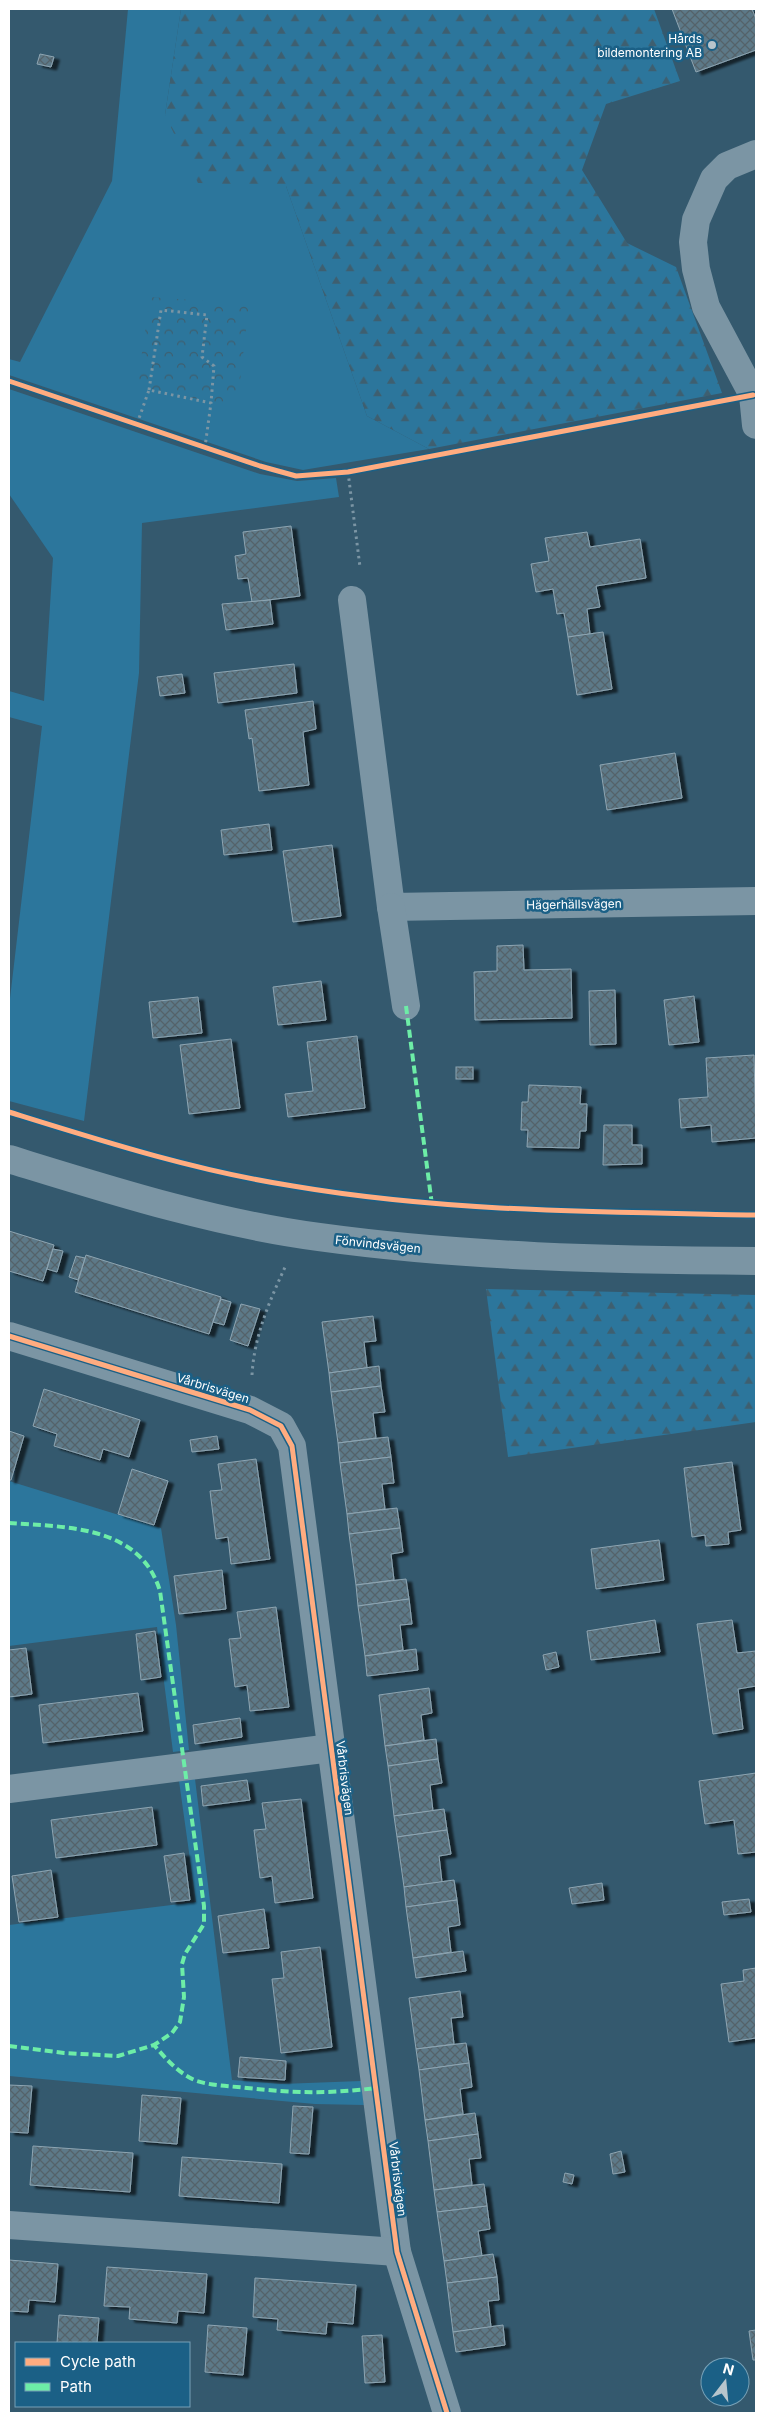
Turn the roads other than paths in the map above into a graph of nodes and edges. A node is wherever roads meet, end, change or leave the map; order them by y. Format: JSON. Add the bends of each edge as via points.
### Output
{"nodes":[{"id":1,"x":756,"y":154,"type":"edge"},
{"id":2,"x":756,"y":426,"type":"edge"},
{"id":3,"x":352,"y":600,"type":"road end"},
{"id":4,"x":756,"y":901,"type":"edge"},
{"id":5,"x":391,"y":907,"type":"junction"},
{"id":6,"x":406,"y":1006,"type":"dead end"},
{"id":7,"x":9,"y":1159,"type":"edge"},
{"id":8,"x":756,"y":1261,"type":"edge"},
{"id":9,"x":9,"y":1336,"type":"edge"},
{"id":10,"x":332,"y":1748,"type":"junction"},
{"id":11,"x":9,"y":1789,"type":"edge"},
{"id":12,"x":9,"y":2225,"type":"edge"},
{"id":13,"x":397,"y":2252,"type":"junction"},
{"id":14,"x":447,"y":2413,"type":"edge"}],
"edges":[{"from":1,"to":2,"type":"street","via":[[727,166],[714,180],[696,220],[693,242],[706,307],[753,395]]},
{"from":3,"to":5,"type":"street"},
{"from":4,"to":5,"type":"street","name":"Hägerhällsvägen"},
{"from":5,"to":6,"type":"street"},
{"from":7,"to":8,"type":"street","name":"Fönvindsvägen","via":[[200,1214],[318,1237],[587,1260]]},
{"from":9,"to":10,"type":"street","name":"Vårbrisvägen","via":[[250,1410],[281,1426],[292,1446]]},
{"from":10,"to":11,"type":"street","name":"Vårbrisvägen"},
{"from":10,"to":13,"type":"street","name":"Vårbrisvägen"},
{"from":12,"to":13,"type":"street"},
{"from":13,"to":14,"type":"street","name":"Vårbrisvägen"}]}
